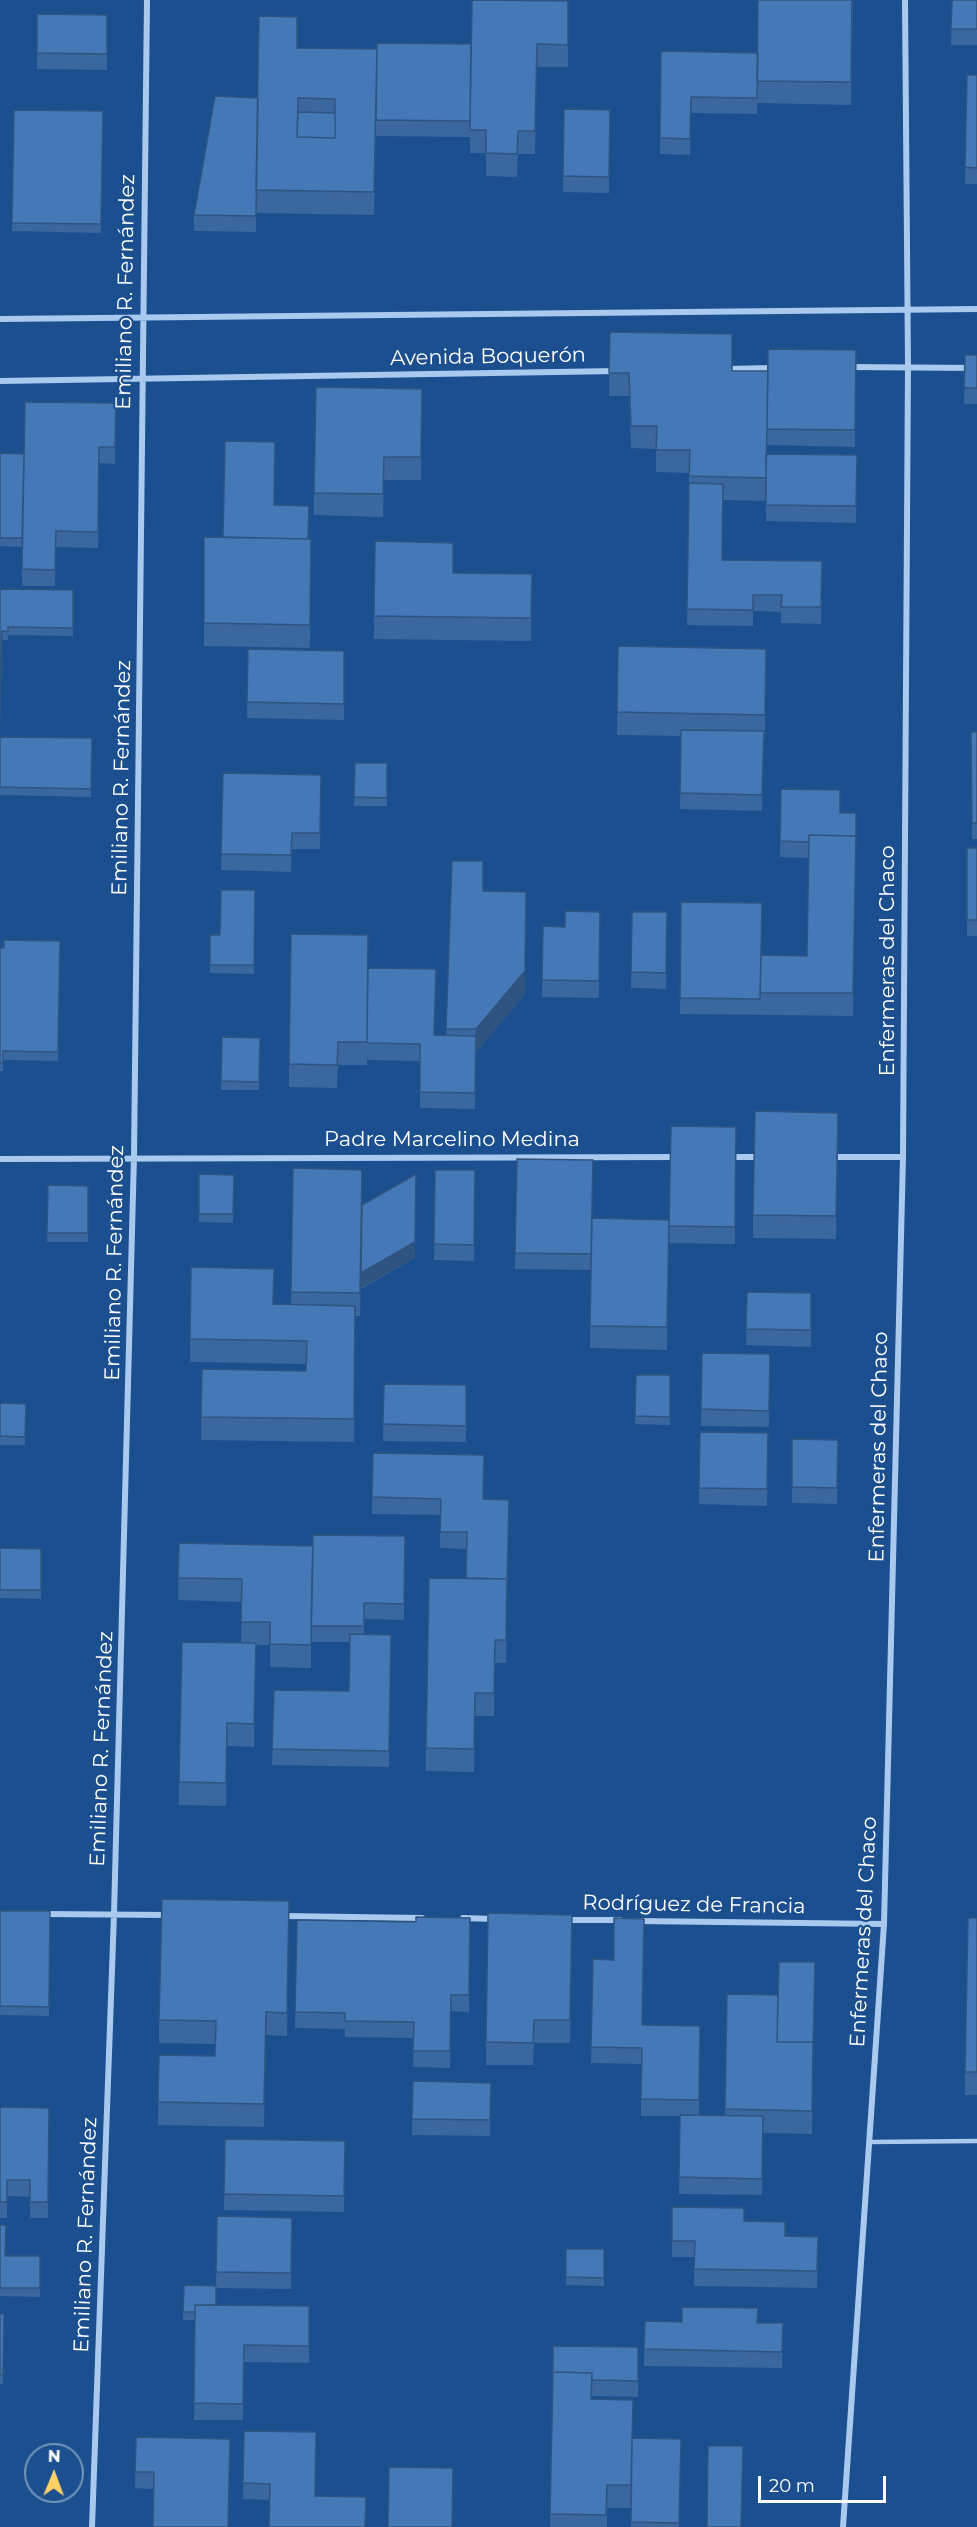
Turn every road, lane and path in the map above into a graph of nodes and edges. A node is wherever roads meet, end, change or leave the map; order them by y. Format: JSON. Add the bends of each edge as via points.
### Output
{"nodes":[{"id":1,"x":147,"y":0,"type":"edge"},
{"id":2,"x":905,"y":0,"type":"edge"},
{"id":3,"x":908,"y":309,"type":"junction"},
{"id":4,"x":977,"y":309,"type":"edge"},
{"id":5,"x":142,"y":317,"type":"junction"},
{"id":6,"x":0,"y":319,"type":"edge"},
{"id":7,"x":909,"y":366,"type":"junction"},
{"id":8,"x":837,"y":367,"type":"edge"},
{"id":9,"x":777,"y":368,"type":"edge"},
{"id":10,"x":977,"y":368,"type":"edge"},
{"id":11,"x":717,"y":369,"type":"edge"},
{"id":12,"x":621,"y":371,"type":"edge"},
{"id":13,"x":142,"y":380,"type":"junction"},
{"id":14,"x":0,"y":381,"type":"edge"},
{"id":15,"x":134,"y":1156,"type":"junction"},
{"id":16,"x":690,"y":1157,"type":"edge"},
{"id":17,"x":726,"y":1157,"type":"edge"},
{"id":18,"x":773,"y":1157,"type":"edge"},
{"id":19,"x":820,"y":1157,"type":"edge"},
{"id":20,"x":903,"y":1157,"type":"junction"},
{"id":21,"x":0,"y":1159,"type":"edge"},
{"id":22,"x":34,"y":1914,"type":"edge"},
{"id":23,"x":114,"y":1914,"type":"junction"},
{"id":24,"x":173,"y":1915,"type":"edge"},
{"id":25,"x":280,"y":1916,"type":"edge"},
{"id":26,"x":434,"y":1918,"type":"edge"},
{"id":27,"x":458,"y":1918,"type":"edge"},
{"id":28,"x":505,"y":1919,"type":"edge"},
{"id":29,"x":552,"y":1920,"type":"edge"},
{"id":30,"x":884,"y":1924,"type":"junction"},
{"id":31,"x":977,"y":2141,"type":"edge"},
{"id":32,"x":870,"y":2142,"type":"junction"},
{"id":33,"x":92,"y":2527,"type":"edge"},
{"id":34,"x":843,"y":2527,"type":"edge"}],
"edges":[{"from":1,"to":5,"type":"street","name":"Emiliano R. Fernández"},
{"from":2,"to":3,"type":"street","name":"Enfermeras del Chaco"},
{"from":3,"to":4,"type":"street","name":"Avenida Boquerón"},
{"from":3,"to":5,"type":"street","name":"Avenida Boquerón"},
{"from":3,"to":7,"type":"street","name":"Enfermeras del Chaco"},
{"from":5,"to":6,"type":"street","name":"Avenida Boquerón"},
{"from":5,"to":13,"type":"street","name":"Emiliano R. Fernández"},
{"from":7,"to":8,"type":"street"},
{"from":7,"to":10,"type":"street"},
{"from":7,"to":20,"type":"street","name":"Enfermeras del Chaco"},
{"from":9,"to":11,"type":"street"},
{"from":12,"to":13,"type":"street","name":"Avenida Boquerón"},
{"from":13,"to":14,"type":"street","name":"Avenida Boquerón"},
{"from":13,"to":15,"type":"street","name":"Emiliano R. Fernández"},
{"from":15,"to":16,"type":"street","name":"Padre Marcelino Medina"},
{"from":15,"to":21,"type":"street","name":"Padre Marcelino Medina"},
{"from":15,"to":23,"type":"street","name":"Emiliano R. Fernández"},
{"from":17,"to":18,"type":"street"},
{"from":19,"to":20,"type":"street"},
{"from":20,"to":30,"type":"street","name":"Enfermeras del Chaco"},
{"from":22,"to":23,"type":"street"},
{"from":23,"to":24,"type":"street"},
{"from":23,"to":33,"type":"street","name":"Emiliano R. Fernández"},
{"from":25,"to":26,"type":"street"},
{"from":27,"to":28,"type":"street"},
{"from":29,"to":30,"type":"street","name":"Rodríguez de Francia"},
{"from":30,"to":32,"type":"street","name":"Enfermeras del Chaco"},
{"from":31,"to":32,"type":"lane"},
{"from":32,"to":34,"type":"street","name":"Enfermeras del Chaco"}]}
